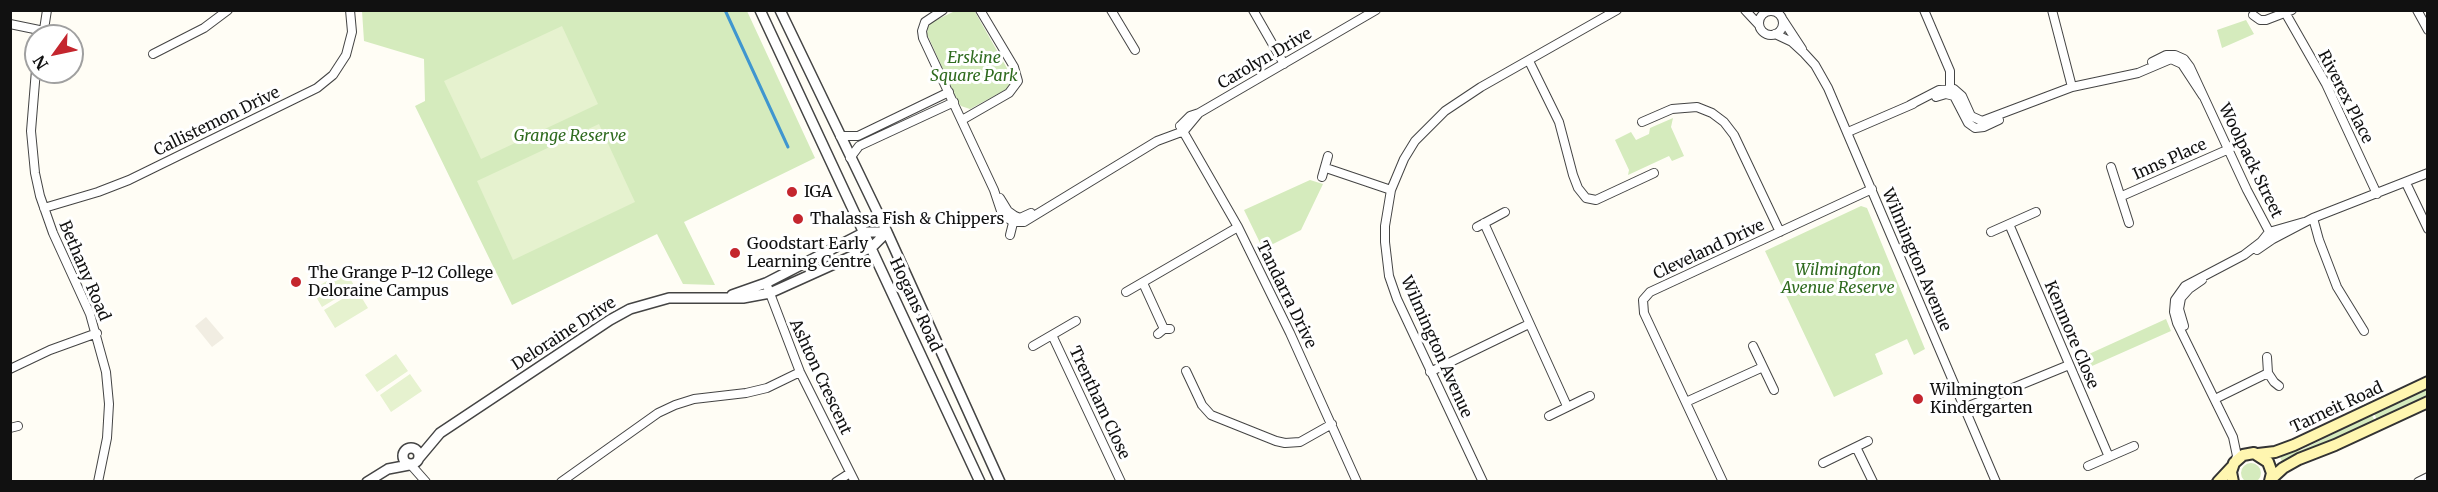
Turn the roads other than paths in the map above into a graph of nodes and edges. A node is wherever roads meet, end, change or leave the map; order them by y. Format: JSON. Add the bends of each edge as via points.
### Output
{"nodes":[{"id":1,"x":228,"y":10,"type":"edge"},
{"id":2,"x":350,"y":10,"type":"edge"},
{"id":3,"x":760,"y":10,"type":"edge"},
{"id":4,"x":780,"y":10,"type":"edge"},
{"id":5,"x":944,"y":10,"type":"edge"},
{"id":6,"x":980,"y":10,"type":"edge"},
{"id":7,"x":1112,"y":10,"type":"edge"},
{"id":8,"x":1252,"y":10,"type":"edge"},
{"id":9,"x":1376,"y":10,"type":"edge"},
{"id":10,"x":1617,"y":10,"type":"edge"},
{"id":11,"x":1745,"y":10,"type":"edge"},
{"id":12,"x":1787,"y":10,"type":"edge"},
{"id":13,"x":1924,"y":10,"type":"edge"},
{"id":14,"x":2052,"y":10,"type":"edge"},
{"id":15,"x":2417,"y":10,"type":"edge"},
{"id":16,"x":1770,"y":11,"type":"edge"},
{"id":17,"x":2289,"y":12,"type":"edge"},
{"id":18,"x":2253,"y":15,"type":"dead end"},
{"id":19,"x":1783,"y":20,"type":"junction"},
{"id":20,"x":1759,"y":25,"type":"junction"},
{"id":21,"x":2427,"y":30,"type":"edge"},
{"id":22,"x":1774,"y":34,"type":"junction"},
{"id":23,"x":1135,"y":50,"type":"dead end"},
{"id":24,"x":1804,"y":53,"type":"junction"},
{"id":25,"x":153,"y":54,"type":"dead end"},
{"id":26,"x":1529,"y":61,"type":"junction"},
{"id":27,"x":1284,"y":64,"type":"junction"},
{"id":28,"x":35,"y":84,"type":"edge"},
{"id":29,"x":2072,"y":87,"type":"junction"},
{"id":30,"x":1950,"y":91,"type":"junction"},
{"id":31,"x":949,"y":92,"type":"junction"},
{"id":32,"x":954,"y":102,"type":"junction"},
{"id":33,"x":962,"y":120,"type":"junction"},
{"id":34,"x":1642,"y":122,"type":"dead end"},
{"id":35,"x":1182,"y":129,"type":"junction"},
{"id":36,"x":1848,"y":132,"type":"junction"},
{"id":37,"x":840,"y":136,"type":"junction"},
{"id":38,"x":2229,"y":149,"type":"junction"},
{"id":39,"x":1328,"y":156,"type":"dead end"},
{"id":40,"x":850,"y":158,"type":"junction"},
{"id":41,"x":2111,"y":167,"type":"dead end"},
{"id":42,"x":1326,"y":168,"type":"junction"},
{"id":43,"x":2427,"y":172,"type":"edge"},
{"id":44,"x":1654,"y":173,"type":"dead end"},
{"id":45,"x":1322,"y":177,"type":"dead end"},
{"id":46,"x":2406,"y":183,"type":"junction"},
{"id":47,"x":1872,"y":189,"type":"junction"},
{"id":48,"x":1391,"y":190,"type":"junction"},
{"id":49,"x":2377,"y":194,"type":"junction"},
{"id":50,"x":2122,"y":196,"type":"junction"},
{"id":51,"x":44,"y":208,"type":"junction"},
{"id":52,"x":1505,"y":212,"type":"dead end"},
{"id":53,"x":2036,"y":212,"type":"dead end"},
{"id":54,"x":2313,"y":218,"type":"junction"},
{"id":55,"x":1014,"y":219,"type":"junction"},
{"id":56,"x":2129,"y":223,"type":"dead end"},
{"id":57,"x":2009,"y":224,"type":"junction"},
{"id":58,"x":1238,"y":227,"type":"junction"},
{"id":59,"x":2427,"y":229,"type":"edge"},
{"id":60,"x":865,"y":232,"type":"junction"},
{"id":61,"x":887,"y":232,"type":"junction"},
{"id":62,"x":1780,"y":232,"type":"junction"},
{"id":63,"x":1991,"y":232,"type":"dead end"},
{"id":64,"x":1010,"y":235,"type":"dead end"},
{"id":65,"x":2271,"y":235,"type":"junction"},
{"id":66,"x":872,"y":247,"type":"junction"},
{"id":67,"x":803,"y":264,"type":"junction"},
{"id":68,"x":810,"y":276,"type":"junction"},
{"id":69,"x":766,"y":283,"type":"junction"},
{"id":70,"x":1143,"y":283,"type":"junction"},
{"id":71,"x":1126,"y":292,"type":"dead end"},
{"id":72,"x":770,"y":293,"type":"junction"},
{"id":73,"x":727,"y":297,"type":"junction"},
{"id":74,"x":1076,"y":321,"type":"dead end"},
{"id":75,"x":1529,"y":324,"type":"junction"},
{"id":76,"x":1164,"y":330,"type":"dead end"},
{"id":77,"x":2364,"y":331,"type":"dead end"},
{"id":78,"x":97,"y":333,"type":"junction"},
{"id":79,"x":1052,"y":335,"type":"junction"},
{"id":80,"x":1033,"y":346,"type":"dead end"},
{"id":81,"x":1753,"y":346,"type":"dead end"},
{"id":82,"x":2268,"y":357,"type":"dead end"},
{"id":83,"x":2069,"y":365,"type":"junction"},
{"id":84,"x":1763,"y":367,"type":"junction"},
{"id":85,"x":10,"y":369,"type":"edge"},
{"id":86,"x":1186,"y":371,"type":"dead end"},
{"id":87,"x":800,"y":372,"type":"junction"},
{"id":88,"x":1430,"y":372,"type":"junction"},
{"id":89,"x":2268,"y":373,"type":"junction"},
{"id":90,"x":2427,"y":382,"type":"edge"},
{"id":91,"x":2279,"y":386,"type":"dead end"},
{"id":92,"x":1774,"y":390,"type":"dead end"},
{"id":93,"x":1590,"y":396,"type":"dead end"},
{"id":94,"x":2215,"y":399,"type":"junction"},
{"id":95,"x":1686,"y":402,"type":"junction"},
{"id":96,"x":2427,"y":402,"type":"edge"},
{"id":97,"x":1567,"y":406,"type":"junction"},
{"id":98,"x":1964,"y":408,"type":"junction"},
{"id":99,"x":1549,"y":416,"type":"dead end"},
{"id":100,"x":1332,"y":424,"type":"junction"},
{"id":101,"x":2233,"y":437,"type":"junction"},
{"id":102,"x":433,"y":440,"type":"junction"},
{"id":103,"x":1868,"y":441,"type":"dead end"},
{"id":104,"x":2134,"y":446,"type":"dead end"},
{"id":105,"x":1856,"y":447,"type":"junction"},
{"id":106,"x":412,"y":448,"type":"junction"},
{"id":107,"x":2256,"y":454,"type":"junction"},
{"id":108,"x":402,"y":456,"type":"junction"},
{"id":109,"x":2109,"y":457,"type":"junction"},
{"id":110,"x":414,"y":462,"type":"junction"},
{"id":111,"x":1823,"y":463,"type":"dead end"},
{"id":112,"x":2234,"y":464,"type":"junction"},
{"id":113,"x":2088,"y":466,"type":"dead end"},
{"id":114,"x":388,"y":469,"type":"junction"},
{"id":115,"x":850,"y":473,"type":"junction"},
{"id":116,"x":2427,"y":477,"type":"edge"},
{"id":117,"x":425,"y":480,"type":"edge"},
{"id":118,"x":2270,"y":480,"type":"edge"},
{"id":119,"x":98,"y":482,"type":"edge"},
{"id":120,"x":368,"y":482,"type":"edge"},
{"id":121,"x":561,"y":482,"type":"edge"},
{"id":122,"x":836,"y":482,"type":"edge"},
{"id":123,"x":855,"y":482,"type":"edge"},
{"id":124,"x":980,"y":482,"type":"edge"},
{"id":125,"x":1000,"y":482,"type":"edge"},
{"id":126,"x":1120,"y":482,"type":"edge"},
{"id":127,"x":1357,"y":482,"type":"edge"},
{"id":128,"x":1483,"y":482,"type":"edge"},
{"id":129,"x":1723,"y":482,"type":"edge"},
{"id":130,"x":1873,"y":482,"type":"edge"},
{"id":131,"x":1996,"y":482,"type":"edge"},
{"id":132,"x":2218,"y":482,"type":"edge"},
{"id":133,"x":2233,"y":482,"type":"edge"},
{"id":134,"x":2418,"y":482,"type":"edge"}],
"edges":[{"from":1,"to":25,"type":"street","via":[[204,28]]},
{"from":2,"to":51,"type":"street","name":"Callistemon Drive","via":[[352,32],[346,56],[333,75],[317,88],[129,180]]},
{"from":3,"to":60,"type":"street","name":"Hogans Road"},
{"from":4,"to":37,"type":"street","name":"Hogans Road"},
{"from":5,"to":31,"type":"street","via":[[927,19],[922,34]]},
{"from":6,"to":33,"type":"street","via":[[1014,67],[1018,81],[1009,93]]},
{"from":7,"to":23,"type":"street"},
{"from":8,"to":27,"type":"street"},
{"from":9,"to":27,"type":"street","name":"Carolyn Drive"},
{"from":10,"to":26,"type":"street","name":"Wilmington Avenue"},
{"from":11,"to":20,"type":"street"},
{"from":12,"to":19,"type":"street"},
{"from":13,"to":30,"type":"street","via":[[1950,70]]},
{"from":14,"to":29,"type":"street"},
{"from":15,"to":21,"type":"street"},
{"from":16,"to":19,"type":"street","via":[[1777,12]]},
{"from":16,"to":20,"type":"street","via":[[1761,16]]},
{"from":17,"to":18,"type":"street","name":"Riverex Place","via":[[2266,20]]},
{"from":17,"to":49,"type":"street","name":"Riverex Place"},
{"from":19,"to":22,"type":"street","via":[[1783,27]]},
{"from":19,"to":24,"type":"street","name":"Wilmington Avenue"},
{"from":20,"to":22,"type":"street"},
{"from":22,"to":24,"type":"street","name":"Wilmington Avenue"},
{"from":24,"to":36,"type":"street","name":"Wilmington Avenue","via":[[1815,65]]},
{"from":26,"to":44,"type":"street","via":[[1559,122],[1573,175],[1586,198],[1596,200]]},
{"from":26,"to":48,"type":"street","name":"Wilmington Avenue","via":[[1445,111],[1415,141]]},
{"from":27,"to":35,"type":"street","name":"Carolyn Drive","via":[[1190,116]]},
{"from":28,"to":51,"type":"street","name":"Bethany Road","via":[[31,131],[35,173]]},
{"from":29,"to":30,"type":"street","name":"Woolpack Street","via":[[1975,128],[1968,123]]},
{"from":29,"to":38,"type":"street","name":"Woolpack Street","via":[[2128,75],[2162,57],[2175,55],[2190,67]]},
{"from":30,"to":36,"type":"street"},
{"from":31,"to":32,"type":"street"},
{"from":31,"to":37,"type":"street","via":[[858,135]]},
{"from":32,"to":33,"type":"street"},
{"from":32,"to":40,"type":"street","via":[[859,146]]},
{"from":33,"to":55,"type":"street","via":[[1002,214]]},
{"from":34,"to":62,"type":"street","via":[[1672,109],[1697,107],[1724,122],[1734,135]]},
{"from":35,"to":55,"type":"street","name":"Carolyn Drive","via":[[1169,129],[1157,141],[1024,222]]},
{"from":35,"to":58,"type":"street","name":"Tandarra Drive"},
{"from":36,"to":47,"type":"street","name":"Wilmington Avenue"},
{"from":37,"to":40,"type":"street","name":"Hogans Road"},
{"from":38,"to":50,"type":"street","name":"Inns Place"},
{"from":38,"to":65,"type":"street","name":"Woolpack Street"},
{"from":39,"to":42,"type":"street"},
{"from":40,"to":61,"type":"street","name":"Hogans Road"},
{"from":41,"to":50,"type":"street","name":"Inns Place"},
{"from":42,"to":45,"type":"street"},
{"from":42,"to":48,"type":"street"},
{"from":43,"to":46,"type":"street"},
{"from":46,"to":49,"type":"street"},
{"from":46,"to":59,"type":"street"},
{"from":47,"to":62,"type":"street","name":"Cleveland Drive"},
{"from":47,"to":98,"type":"street","name":"Wilmington Avenue"},
{"from":48,"to":88,"type":"street","name":"Wilmington Avenue","via":[[1384,242],[1389,276]]},
{"from":49,"to":54,"type":"street"},
{"from":50,"to":56,"type":"street","name":"Inns Place"},
{"from":51,"to":78,"type":"street","name":"Bethany Road"},
{"from":52,"to":75,"type":"street","via":[[1480,225]]},
{"from":53,"to":57,"type":"street"},
{"from":54,"to":65,"type":"street","via":[[2288,233]]},
{"from":54,"to":77,"type":"street","via":[[2337,287]]},
{"from":55,"to":64,"type":"street"},
{"from":57,"to":63,"type":"street"},
{"from":57,"to":83,"type":"street","name":"Kenmore Close"},
{"from":58,"to":70,"type":"street"},
{"from":58,"to":100,"type":"street","name":"Tandarra Drive"},
{"from":60,"to":61,"type":"street"},
{"from":60,"to":66,"type":"street","name":"Hogans Road"},
{"from":60,"to":67,"type":"street","name":"Deloraine Drive"},
{"from":61,"to":66,"type":"street","name":"Deloraine Drive"},
{"from":61,"to":125,"type":"street","name":"Hogans Road"},
{"from":62,"to":95,"type":"street","name":"Cleveland Drive","via":[[1650,292],[1644,299],[1644,313]]},
{"from":65,"to":94,"type":"street","via":[[2260,249],[2209,274],[2184,293],[2180,303],[2180,315]]},
{"from":66,"to":68,"type":"street","name":"Deloraine Drive"},
{"from":66,"to":124,"type":"street","name":"Hogans Road"},
{"from":67,"to":68,"type":"street"},
{"from":67,"to":69,"type":"street","name":"Deloraine Drive"},
{"from":68,"to":72,"type":"street","name":"Deloraine Drive"},
{"from":69,"to":72,"type":"street","name":"Ashton Crescent"},
{"from":69,"to":73,"type":"street","name":"Deloraine Drive"},
{"from":70,"to":71,"type":"street"},
{"from":70,"to":76,"type":"street"},
{"from":72,"to":73,"type":"street","name":"Deloraine Drive"},
{"from":72,"to":87,"type":"street","name":"Ashton Crescent"},
{"from":73,"to":102,"type":"street","name":"Deloraine Drive","via":[[669,298],[630,309]]},
{"from":74,"to":79,"type":"street","name":"Trentham Close"},
{"from":75,"to":88,"type":"street"},
{"from":75,"to":97,"type":"street"},
{"from":78,"to":85,"type":"street"},
{"from":78,"to":119,"type":"street","name":"Bethany Road","via":[[109,404]]},
{"from":79,"to":80,"type":"street","name":"Trentham Close"},
{"from":79,"to":126,"type":"street","name":"Trentham Close"},
{"from":81,"to":84,"type":"street"},
{"from":82,"to":89,"type":"street"},
{"from":83,"to":98,"type":"street"},
{"from":83,"to":109,"type":"street","name":"Kenmore Close"},
{"from":84,"to":92,"type":"street"},
{"from":84,"to":95,"type":"street"},
{"from":86,"to":100,"type":"street","via":[[1211,415],[1276,441],[1300,442]]},
{"from":87,"to":115,"type":"street","name":"Ashton Crescent"},
{"from":87,"to":121,"type":"street","via":[[767,388],[675,405]]},
{"from":88,"to":128,"type":"street","name":"Wilmington Avenue"},
{"from":89,"to":91,"type":"street"},
{"from":89,"to":94,"type":"street"},
{"from":90,"to":107,"type":"main road","name":"Tarneit Road","via":[[2294,445]]},
{"from":93,"to":97,"type":"street"},
{"from":94,"to":101,"type":"street"},
{"from":95,"to":129,"type":"street","name":"Cleveland Drive"},
{"from":96,"to":118,"type":"main road","name":"Tarneit Road","via":[[2299,459]]},
{"from":97,"to":99,"type":"street"},
{"from":98,"to":131,"type":"street","name":"Wilmington Avenue"},
{"from":100,"to":127,"type":"street","name":"Tandarra Drive"},
{"from":101,"to":107,"type":"street"},
{"from":101,"to":112,"type":"street","via":[[2237,456]]},
{"from":102,"to":106,"type":"street","name":"Deloraine Drive"},
{"from":102,"to":110,"type":"street","name":"Deloraine Drive"},
{"from":103,"to":105,"type":"street"},
{"from":104,"to":109,"type":"street"},
{"from":105,"to":111,"type":"street"},
{"from":105,"to":130,"type":"street"},
{"from":106,"to":108,"type":"street"},
{"from":106,"to":110,"type":"street","via":[[418,451]]},
{"from":107,"to":112,"type":"main road","name":"Tarneit Road","via":[[2243,455]]},
{"from":107,"to":118,"type":"main road","via":[[2271,467]]},
{"from":108,"to":110,"type":"street","via":[[404,461]]},
{"from":108,"to":114,"type":"street"},
{"from":109,"to":113,"type":"street"},
{"from":110,"to":114,"type":"street"},
{"from":110,"to":117,"type":"street"},
{"from":112,"to":132,"type":"main road"},
{"from":112,"to":133,"type":"main road"},
{"from":114,"to":120,"type":"street"},
{"from":115,"to":122,"type":"street"},
{"from":115,"to":123,"type":"street","name":"Ashton Crescent"},
{"from":116,"to":134,"type":"street"}]}
